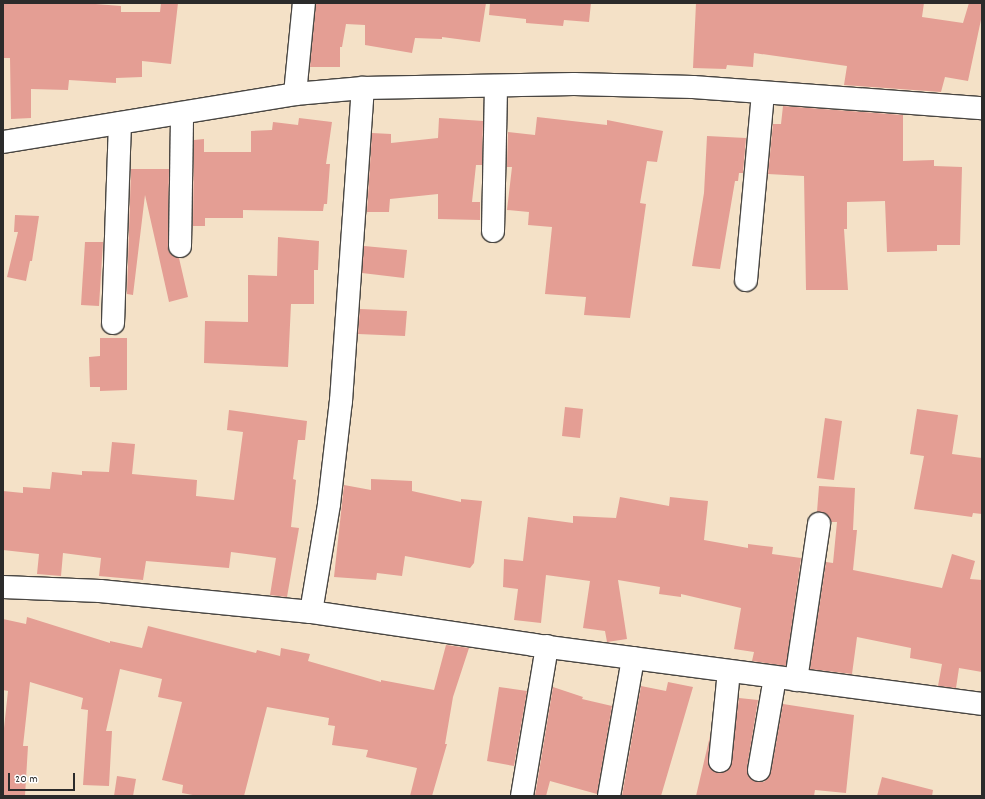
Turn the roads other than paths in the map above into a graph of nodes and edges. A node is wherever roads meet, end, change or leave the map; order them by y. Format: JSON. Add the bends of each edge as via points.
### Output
{"nodes":[{"id":1,"x":304,"y":3,"type":"edge"},
{"id":2,"x":496,"y":86,"type":"junction"},
{"id":3,"x":363,"y":88,"type":"junction"},
{"id":4,"x":763,"y":92,"type":"junction"},
{"id":5,"x":295,"y":94,"type":"junction"},
{"id":6,"x":982,"y":108,"type":"edge"},
{"id":7,"x":182,"y":113,"type":"junction"},
{"id":8,"x":120,"y":123,"type":"junction"},
{"id":9,"x":3,"y":142,"type":"edge"},
{"id":10,"x":493,"y":231,"type":"dead end"},
{"id":11,"x":180,"y":246,"type":"dead end"},
{"id":12,"x":746,"y":280,"type":"dead end"},
{"id":13,"x":113,"y":323,"type":"dead end"},
{"id":14,"x":819,"y":524,"type":"dead end"},
{"id":15,"x":3,"y":587,"type":"edge"},
{"id":16,"x":311,"y":612,"type":"junction"},
{"id":17,"x":547,"y":646,"type":"junction"},
{"id":18,"x":633,"y":658,"type":"junction"},
{"id":19,"x":729,"y":671,"type":"junction"},
{"id":20,"x":775,"y":677,"type":"junction"},
{"id":21,"x":796,"y":680,"type":"junction"},
{"id":22,"x":982,"y":704,"type":"edge"},
{"id":23,"x":720,"y":761,"type":"dead end"},
{"id":24,"x":759,"y":770,"type":"dead end"},
{"id":25,"x":522,"y":796,"type":"edge"},
{"id":26,"x":609,"y":796,"type":"edge"}],
"edges":[{"from":1,"to":5,"type":"street"},
{"from":2,"to":3,"type":"street"},
{"from":2,"to":4,"type":"street","via":[[693,87]]},
{"from":2,"to":10,"type":"street"},
{"from":3,"to":5,"type":"street"},
{"from":3,"to":16,"type":"street","via":[[341,401],[329,504]]},
{"from":4,"to":6,"type":"street"},
{"from":4,"to":12,"type":"street"},
{"from":5,"to":7,"type":"street"},
{"from":7,"to":8,"type":"street"},
{"from":7,"to":11,"type":"street"},
{"from":8,"to":9,"type":"street"},
{"from":8,"to":13,"type":"street"},
{"from":14,"to":21,"type":"street"},
{"from":15,"to":16,"type":"street","via":[[107,592]]},
{"from":16,"to":17,"type":"street"},
{"from":17,"to":18,"type":"street"},
{"from":17,"to":25,"type":"street"},
{"from":18,"to":19,"type":"street"},
{"from":18,"to":26,"type":"street"},
{"from":19,"to":20,"type":"street"},
{"from":19,"to":23,"type":"street"},
{"from":20,"to":21,"type":"street"},
{"from":20,"to":24,"type":"street"},
{"from":21,"to":22,"type":"street"}]}
